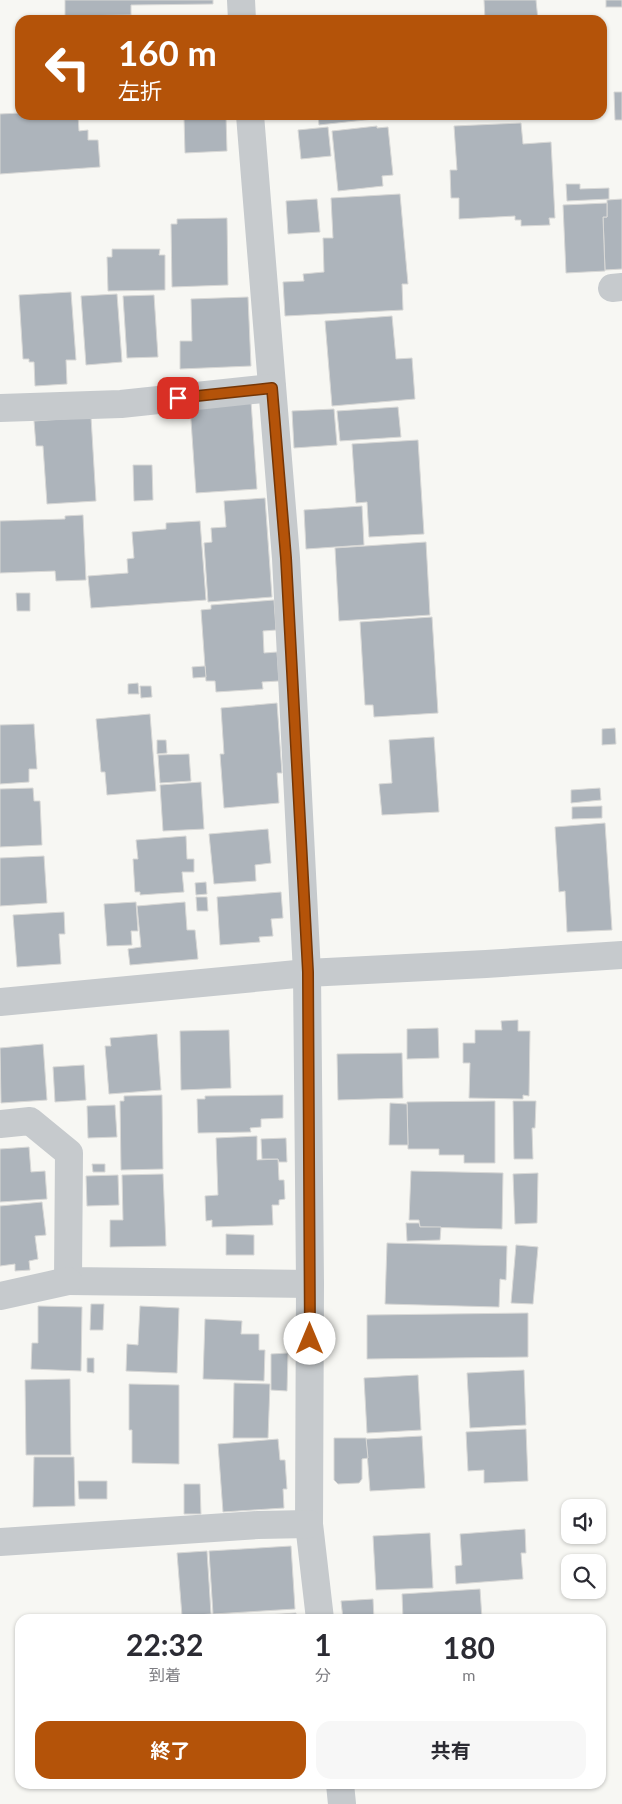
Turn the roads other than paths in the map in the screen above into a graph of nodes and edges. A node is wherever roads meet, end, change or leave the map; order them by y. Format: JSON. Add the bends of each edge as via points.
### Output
{"nodes":[{"id":1,"x":241,"y":0,"type":"edge"},
{"id":2,"x":242,"y":15,"type":"edge"},
{"id":3,"x":250,"y":120,"type":"edge"},
{"id":4,"x":272,"y":388,"type":"junction"},
{"id":5,"x":0,"y":408,"type":"edge"},
{"id":6,"x":622,"y":955,"type":"edge"},
{"id":7,"x":308,"y":972,"type":"junction"},
{"id":8,"x":0,"y":1002,"type":"edge"},
{"id":9,"x":0,"y":1124,"type":"edge"},
{"id":10,"x":68,"y":1281,"type":"junction"},
{"id":11,"x":310,"y":1284,"type":"junction"},
{"id":12,"x":0,"y":1296,"type":"edge"},
{"id":13,"x":309,"y":1524,"type":"junction"},
{"id":14,"x":0,"y":1542,"type":"edge"},
{"id":15,"x":319,"y":1614,"type":"edge"},
{"id":16,"x":340,"y":1789,"type":"edge"},
{"id":17,"x":342,"y":1804,"type":"edge"}],
"edges":[{"from":1,"to":2,"type":"street"},
{"from":3,"to":4,"type":"street"},
{"from":4,"to":5,"type":"street","via":[[121,404]]},
{"from":4,"to":7,"type":"street","via":[[286,558]]},
{"from":6,"to":7,"type":"street"},
{"from":7,"to":8,"type":"street"},
{"from":7,"to":11,"type":"street"},
{"from":9,"to":10,"type":"street","via":[[30,1121],[69,1153]]},
{"from":10,"to":11,"type":"street"},
{"from":10,"to":12,"type":"street"},
{"from":11,"to":13,"type":"street"},
{"from":13,"to":14,"type":"street"},
{"from":13,"to":15,"type":"street"},
{"from":16,"to":17,"type":"street"}]}
